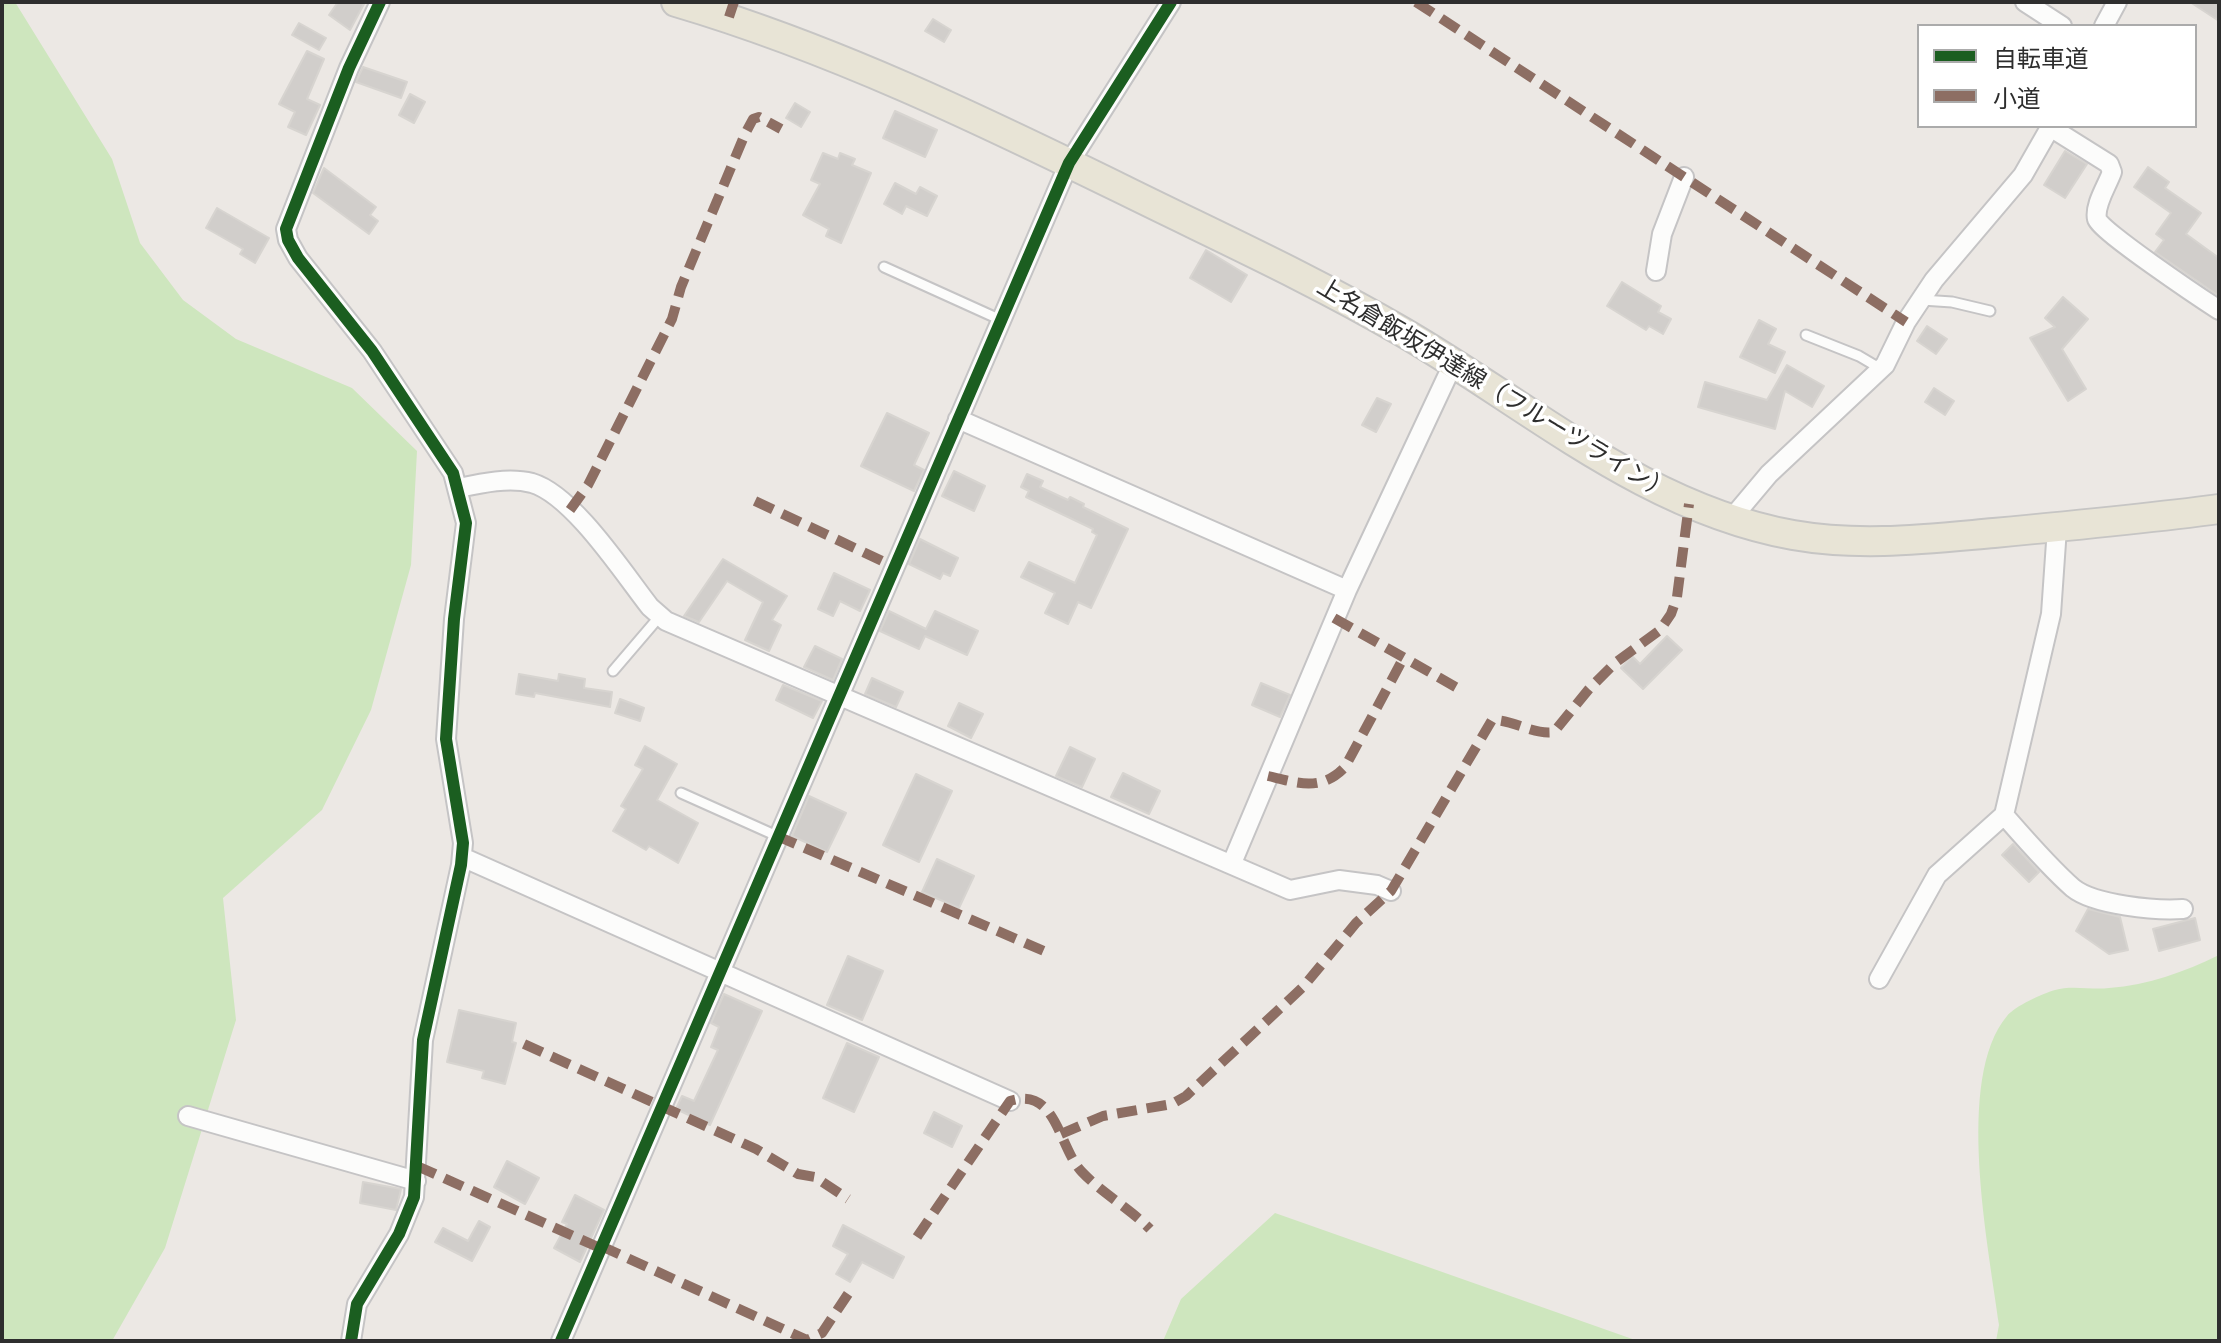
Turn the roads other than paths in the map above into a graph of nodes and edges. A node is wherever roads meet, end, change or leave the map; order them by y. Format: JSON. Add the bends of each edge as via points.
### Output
{"nodes":[{"id":1,"x":380,"y":2,"type":"edge"},
{"id":2,"x":676,"y":2,"type":"edge"},
{"id":3,"x":1171,"y":2,"type":"edge"},
{"id":4,"x":2025,"y":2,"type":"edge"},
{"id":5,"x":2117,"y":2,"type":"edge"},
{"id":6,"x":2059,"y":24,"type":"edge"},
{"id":7,"x":2105,"y":24,"type":"edge"},
{"id":8,"x":2049,"y":128,"type":"edge"},
{"id":9,"x":2052,"y":128,"type":"edge"},
{"id":10,"x":1069,"y":163,"type":"junction"},
{"id":11,"x":1684,"y":177,"type":"dead end"},
{"id":12,"x":884,"y":267,"type":"dead end"},
{"id":13,"x":1656,"y":271,"type":"dead end"},
{"id":14,"x":1921,"y":300,"type":"junction"},
{"id":15,"x":2219,"y":310,"type":"edge"},
{"id":16,"x":1990,"y":311,"type":"dead end"},
{"id":17,"x":1001,"y":320,"type":"junction"},
{"id":18,"x":1806,"y":335,"type":"dead end"},
{"id":19,"x":1453,"y":364,"type":"junction"},
{"id":20,"x":1881,"y":369,"type":"junction"},
{"id":21,"x":958,"y":419,"type":"junction"},
{"id":22,"x":459,"y":488,"type":"junction"},
{"id":23,"x":2219,"y":509,"type":"edge"},
{"id":24,"x":1732,"y":518,"type":"junction"},
{"id":25,"x":2057,"y":528,"type":"junction"},
{"id":26,"x":1347,"y":590,"type":"junction"},
{"id":27,"x":660,"y":616,"type":"junction"},
{"id":28,"x":613,"y":671,"type":"dead end"},
{"id":29,"x":839,"y":696,"type":"junction"},
{"id":30,"x":681,"y":793,"type":"dead end"},
{"id":31,"x":2004,"y":815,"type":"junction"},
{"id":32,"x":777,"y":836,"type":"junction"},
{"id":33,"x":462,"y":857,"type":"junction"},
{"id":34,"x":1232,"y":863,"type":"junction"},
{"id":35,"x":1391,"y":891,"type":"dead end"},
{"id":36,"x":2183,"y":909,"type":"dead end"},
{"id":37,"x":720,"y":970,"type":"junction"},
{"id":38,"x":1879,"y":979,"type":"dead end"},
{"id":39,"x":1010,"y":1101,"type":"dead end"},
{"id":40,"x":188,"y":1116,"type":"dead end"},
{"id":41,"x":416,"y":1181,"type":"junction"},
{"id":42,"x":351,"y":1341,"type":"edge"},
{"id":43,"x":561,"y":1341,"type":"edge"}],
"edges":[{"from":1,"to":22,"type":"street","via":[[292,209],[288,240],[372,351]]},
{"from":2,"to":10,"type":"main road","name":"上名倉飯坂伊達線（フルーツライン）","via":[[843,59]]},
{"from":3,"to":10,"type":"street"},
{"from":4,"to":6,"type":"street"},
{"from":5,"to":7,"type":"street"},
{"from":8,"to":14,"type":"street","via":[[2023,175]]},
{"from":9,"to":15,"type":"street","via":[[2109,164],[2112,172],[2096,212],[2098,224]]},
{"from":10,"to":17,"type":"street"},
{"from":10,"to":19,"type":"main road","name":"上名倉飯坂伊達線（フルーツライン）","via":[[1326,289]]},
{"from":11,"to":13,"type":"street","via":[[1662,234]]},
{"from":12,"to":17,"type":"lane"},
{"from":14,"to":16,"type":"lane"},
{"from":14,"to":20,"type":"street"},
{"from":17,"to":21,"type":"street"},
{"from":18,"to":20,"type":"lane"},
{"from":19,"to":24,"type":"main road","name":"上名倉飯坂伊達線（フルーツライン）","via":[[1648,486]]},
{"from":19,"to":26,"type":"street"},
{"from":20,"to":24,"type":"street","via":[[1779,465]]},
{"from":21,"to":26,"type":"street"},
{"from":21,"to":29,"type":"street"},
{"from":22,"to":27,"type":"street","via":[[514,480],[548,491]]},
{"from":22,"to":33,"type":"street","via":[[466,523],[446,739]]},
{"from":23,"to":25,"type":"main road","name":"上名倉飯坂伊達線（フルーツライン）"},
{"from":24,"to":25,"type":"main road","name":"上名倉飯坂伊達線（フルーツライン）","via":[[1790,534],[1857,542]]},
{"from":25,"to":31,"type":"street","via":[[2051,614]]},
{"from":26,"to":34,"type":"street"},
{"from":27,"to":28,"type":"lane"},
{"from":27,"to":29,"type":"street"},
{"from":29,"to":32,"type":"street"},
{"from":29,"to":34,"type":"street"},
{"from":30,"to":32,"type":"lane"},
{"from":31,"to":36,"type":"street","via":[[2075,889],[2120,903]]},
{"from":31,"to":38,"type":"street","via":[[1937,875]]},
{"from":32,"to":37,"type":"street"},
{"from":33,"to":37,"type":"street"},
{"from":33,"to":41,"type":"street","via":[[423,1040]]},
{"from":34,"to":35,"type":"street","via":[[1290,890],[1339,880]]},
{"from":37,"to":39,"type":"street"},
{"from":37,"to":43,"type":"street"},
{"from":40,"to":41,"type":"street"},
{"from":41,"to":42,"type":"street","via":[[410,1213],[357,1304]]}]}
